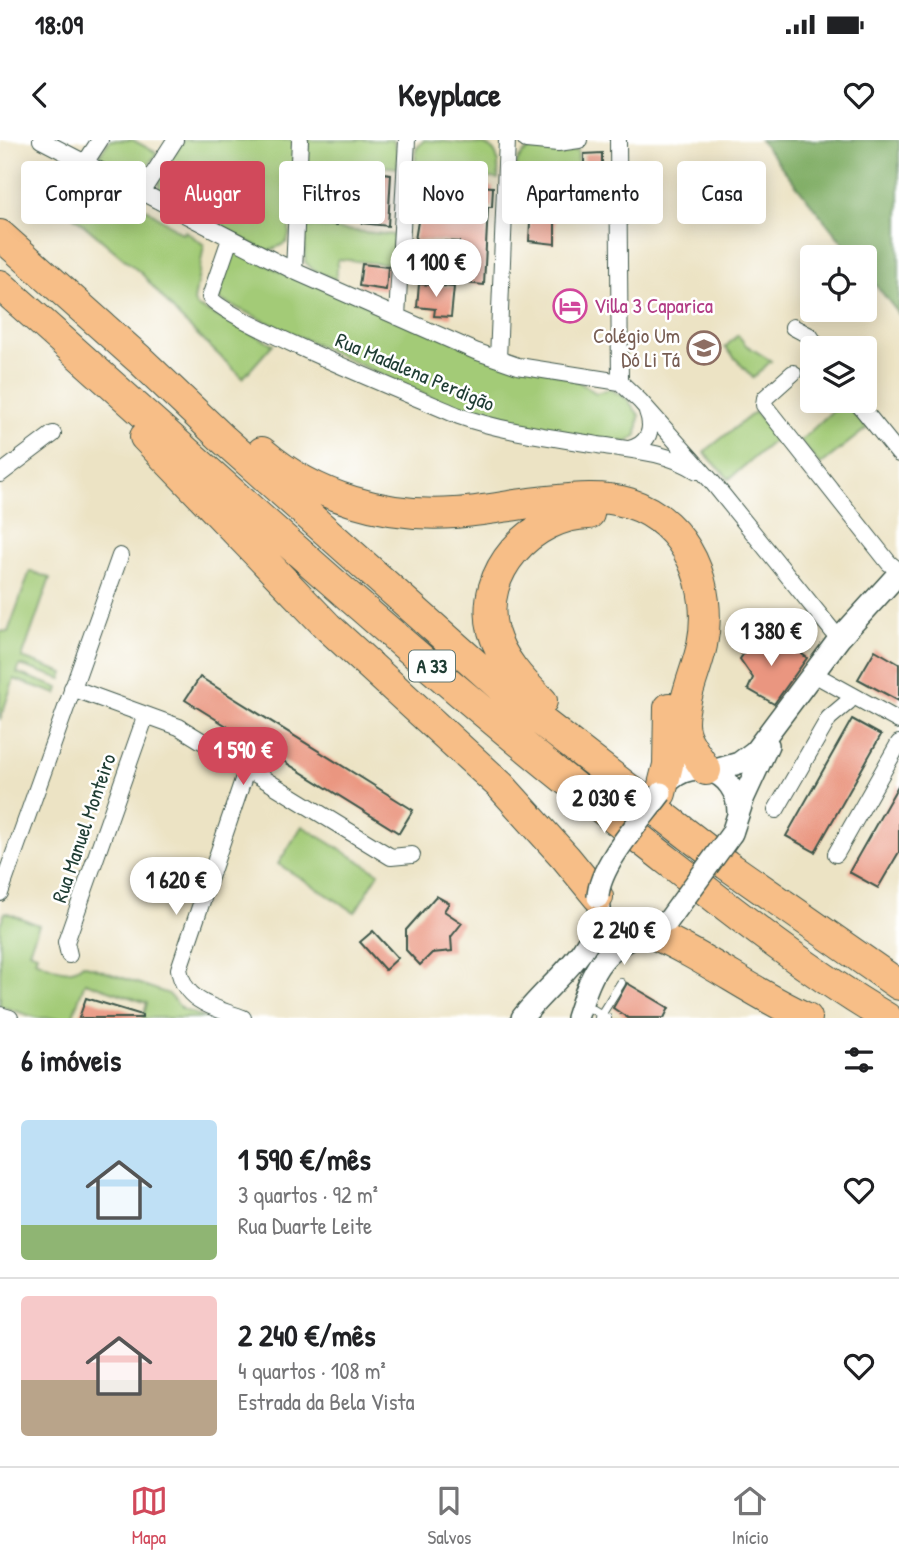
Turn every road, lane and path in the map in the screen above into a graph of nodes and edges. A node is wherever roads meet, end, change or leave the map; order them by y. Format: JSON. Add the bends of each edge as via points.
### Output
{"nodes":[{"id":1,"x":41,"y":140,"type":"edge"},
{"id":2,"x":100,"y":140,"type":"edge"},
{"id":3,"x":175,"y":140,"type":"edge"},
{"id":4,"x":300,"y":140,"type":"edge"},
{"id":5,"x":407,"y":140,"type":"edge"},
{"id":6,"x":507,"y":140,"type":"edge"},
{"id":7,"x":526,"y":140,"type":"edge"},
{"id":8,"x":579,"y":140,"type":"edge"},
{"id":9,"x":618,"y":140,"type":"edge"},
{"id":10,"x":81,"y":161,"type":"edge"},
{"id":11,"x":86,"y":161,"type":"edge"},
{"id":12,"x":146,"y":185,"type":"edge"},
{"id":13,"x":146,"y":196,"type":"edge"},
{"id":14,"x":0,"y":233,"type":"edge"},
{"id":15,"x":230,"y":239,"type":"junction"},
{"id":16,"x":294,"y":271,"type":"junction"},
{"id":17,"x":0,"y":287,"type":"edge"},
{"id":18,"x":397,"y":317,"type":"junction"},
{"id":19,"x":793,"y":327,"type":"dead end"},
{"id":20,"x":810,"y":336,"type":"edge"},
{"id":21,"x":139,"y":359,"type":"junction"},
{"id":22,"x":498,"y":359,"type":"junction"},
{"id":23,"x":793,"y":373,"type":"dead end"},
{"id":24,"x":620,"y":382,"type":"junction"},
{"id":25,"x":640,"y":401,"type":"junction"},
{"id":26,"x":866,"y":413,"type":"edge"},
{"id":27,"x":53,"y":434,"type":"dead end"},
{"id":28,"x":629,"y":449,"type":"junction"},
{"id":29,"x":899,"y":454,"type":"edge"},
{"id":30,"x":0,"y":474,"type":"edge"},
{"id":31,"x":713,"y":483,"type":"junction"},
{"id":32,"x":120,"y":556,"type":"dead end"},
{"id":33,"x":899,"y":572,"type":"edge"},
{"id":34,"x":839,"y":639,"type":"junction"},
{"id":35,"x":812,"y":673,"type":"junction"},
{"id":36,"x":72,"y":688,"type":"junction"},
{"id":37,"x":852,"y":695,"type":"junction"},
{"id":38,"x":783,"y":711,"type":"junction"},
{"id":39,"x":146,"y":715,"type":"junction"},
{"id":40,"x":899,"y":721,"type":"edge"},
{"id":41,"x":899,"y":743,"type":"edge"},
{"id":42,"x":247,"y":768,"type":"junction"},
{"id":43,"x":709,"y":770,"type":"junction"},
{"id":44,"x":661,"y":793,"type":"junction"},
{"id":45,"x":776,"y":810,"type":"dead end"},
{"id":46,"x":672,"y":823,"type":"junction"},
{"id":47,"x":735,"y":823,"type":"junction"},
{"id":48,"x":836,"y":854,"type":"dead end"},
{"id":49,"x":412,"y":855,"type":"dead end"},
{"id":50,"x":0,"y":894,"type":"edge"},
{"id":51,"x":599,"y":903,"type":"junction"},
{"id":52,"x":653,"y":929,"type":"junction"},
{"id":53,"x":69,"y":955,"type":"dead end"},
{"id":54,"x":621,"y":983,"type":"dead end"},
{"id":55,"x":899,"y":985,"type":"edge"},
{"id":56,"x":539,"y":997,"type":"junction"},
{"id":57,"x":578,"y":1013,"type":"edge"},
{"id":58,"x":0,"y":1015,"type":"edge"},
{"id":59,"x":602,"y":1017,"type":"edge"},
{"id":60,"x":10,"y":1018,"type":"edge"},
{"id":61,"x":243,"y":1018,"type":"edge"},
{"id":62,"x":522,"y":1018,"type":"edge"},
{"id":63,"x":807,"y":1018,"type":"edge"},
{"id":64,"x":887,"y":1018,"type":"edge"}],
"edges":[{"from":1,"to":10,"type":"street","name":"Rua Madalena Perdigão"},
{"from":2,"to":11,"type":"street"},
{"from":3,"to":12,"type":"street"},
{"from":4,"to":16,"type":"street"},
{"from":5,"to":18,"type":"street"},
{"from":6,"to":22,"type":"street"},
{"from":7,"to":8,"type":"street"},
{"from":9,"to":24,"type":"street"},
{"from":13,"to":15,"type":"street","name":"Rua Madalena Perdigão"},
{"from":14,"to":21,"type":"highway","number":"A 33"},
{"from":15,"to":16,"type":"street","name":"Rua Madalena Perdigão"},
{"from":15,"to":28,"type":"street","name":"Rua Madalena Perdigão","via":[[210,291],[217,306],[486,426]]},
{"from":16,"to":18,"type":"street","name":"Rua Madalena Perdigão"},
{"from":17,"to":51,"type":"highway","via":[[328,626],[500,786],[566,858]]},
{"from":17,"to":64,"type":"highway","number":"A 33","via":[[545,765],[732,910]]},
{"from":18,"to":22,"type":"street","name":"Rua Madalena Perdigão"},
{"from":19,"to":20,"type":"street"},
{"from":21,"to":43,"type":"highway","via":[[293,475],[352,501],[409,513],[455,513],[599,498],[629,503],[663,522],[687,547],[701,578],[706,612],[703,641],[683,724],[686,739]]},
{"from":21,"to":46,"type":"highway","number":"A 33","via":[[222,439],[523,707]]},
{"from":22,"to":24,"type":"street","name":"Rua Madalena Perdigão"},
{"from":23,"to":33,"type":"street","via":[[765,398],[764,405]]},
{"from":24,"to":25,"type":"street","name":"Rua Madalena Perdigão"},
{"from":25,"to":28,"type":"street","via":[[648,413],[650,433],[638,447]]},
{"from":25,"to":31,"type":"street","name":"Rua Madalena Perdigão"},
{"from":26,"to":29,"type":"street"},
{"from":27,"to":30,"type":"street"},
{"from":28,"to":31,"type":"street","name":"Rua Madalena Perdigão","via":[[682,461]]},
{"from":31,"to":34,"type":"street","name":"Rua Madalena Perdigão"},
{"from":32,"to":36,"type":"street"},
{"from":33,"to":34,"type":"street"},
{"from":34,"to":35,"type":"street"},
{"from":35,"to":37,"type":"street"},
{"from":35,"to":38,"type":"street"},
{"from":36,"to":39,"type":"street"},
{"from":36,"to":50,"type":"street"},
{"from":37,"to":40,"type":"street"},
{"from":37,"to":45,"type":"street","via":[[829,718]]},
{"from":38,"to":43,"type":"street","via":[[748,757]]},
{"from":38,"to":47,"type":"street"},
{"from":39,"to":42,"type":"street","via":[[179,727]]},
{"from":39,"to":53,"type":"street","name":"Rua Manuel Monteiro","via":[[66,942]]},
{"from":41,"to":48,"type":"street"},
{"from":42,"to":49,"type":"street","via":[[391,858]]},
{"from":42,"to":61,"type":"street","via":[[179,969],[186,989],[199,1002]]},
{"from":43,"to":44,"type":"street","via":[[680,774]]},
{"from":43,"to":47,"type":"street","via":[[734,791]]},
{"from":44,"to":46,"type":"highway","via":[[668,765],[670,701],[686,625],[687,597],[679,572],[653,538],[624,520],[578,514],[552,521],[511,554],[498,575],[491,612],[494,631],[509,665],[525,685]]},
{"from":44,"to":51,"type":"street","bridge":true,"via":[[606,868],[599,883]]},
{"from":46,"to":55,"type":"highway","number":"A 33"},
{"from":47,"to":52,"type":"street","bridge":true},
{"from":51,"to":52,"type":"street","via":[[608,921],[620,930]]},
{"from":51,"to":56,"type":"street","via":[[598,924],[585,946]]},
{"from":52,"to":57,"type":"street","via":[[619,944],[604,958]]},
{"from":52,"to":63,"type":"highway"},
{"from":54,"to":59,"type":"lane"},
{"from":56,"to":57,"type":"street","via":[[550,989],[563,989]]},
{"from":56,"to":62,"type":"street"},
{"from":57,"to":59,"type":"lane"},
{"from":58,"to":60,"type":"street"}]}
